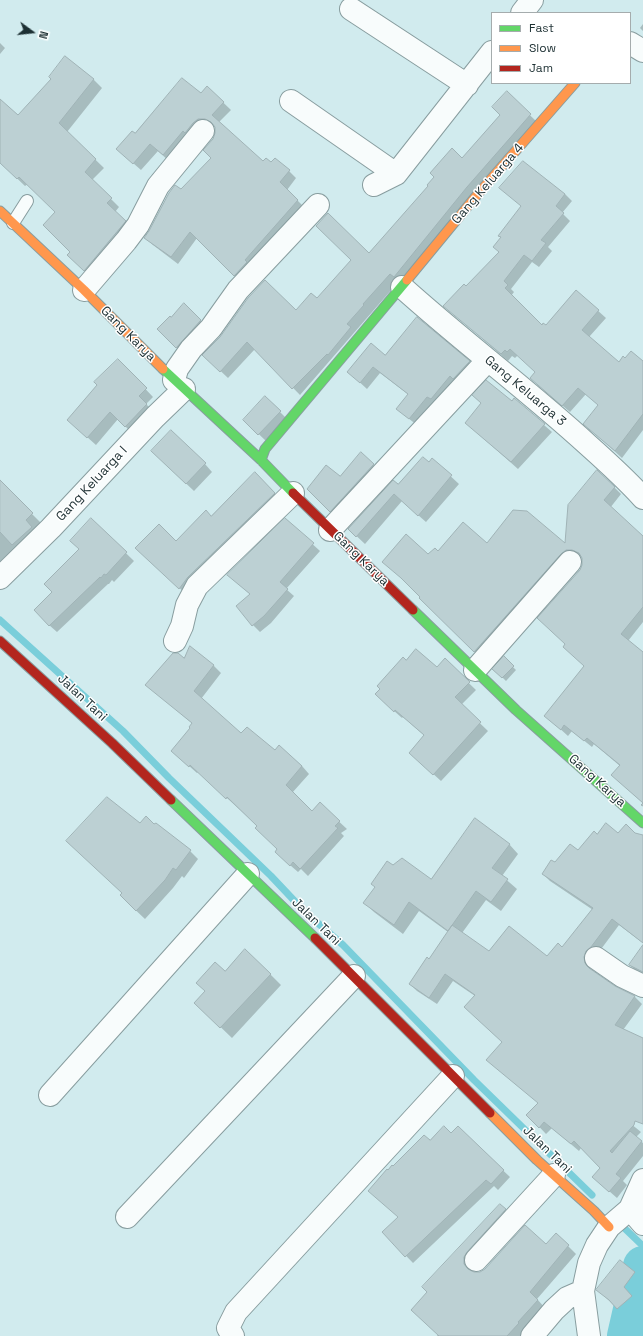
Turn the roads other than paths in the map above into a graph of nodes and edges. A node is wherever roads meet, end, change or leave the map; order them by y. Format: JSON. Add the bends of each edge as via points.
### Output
{"nodes":[{"id":1,"x":532,"y":0,"type":"edge"},
{"id":2,"x":351,"y":9,"type":"dead end"},
{"id":3,"x":523,"y":12,"type":"edge"},
{"id":4,"x":631,"y":43,"type":"edge"},
{"id":5,"x":643,"y":51,"type":"edge"},
{"id":6,"x":491,"y":53,"type":"edge"},
{"id":7,"x":574,"y":84,"type":"edge"},
{"id":8,"x":467,"y":85,"type":"junction"},
{"id":9,"x":291,"y":101,"type":"dead end"},
{"id":10,"x":203,"y":131,"type":"dead end"},
{"id":11,"x":396,"y":174,"type":"junction"},
{"id":12,"x":374,"y":185,"type":"dead end"},
{"id":13,"x":28,"y":201,"type":"dead end"},
{"id":14,"x":318,"y":205,"type":"dead end"},
{"id":15,"x":0,"y":211,"type":"edge"},
{"id":16,"x":13,"y":223,"type":"junction"},
{"id":17,"x":402,"y":287,"type":"junction"},
{"id":18,"x":84,"y":290,"type":"junction"},
{"id":19,"x":488,"y":360,"type":"junction"},
{"id":20,"x":179,"y":384,"type":"junction"},
{"id":21,"x":261,"y":460,"type":"junction"},
{"id":22,"x":293,"y":493,"type":"junction"},
{"id":23,"x":643,"y":498,"type":"edge"},
{"id":24,"x":330,"y":530,"type":"junction"},
{"id":25,"x":570,"y":562,"type":"dead end"},
{"id":26,"x":0,"y":578,"type":"edge"},
{"id":27,"x":0,"y":641,"type":"edge"},
{"id":28,"x":175,"y":641,"type":"dead end"},
{"id":29,"x":475,"y":670,"type":"junction"},
{"id":30,"x":643,"y":823,"type":"edge"},
{"id":31,"x":248,"y":874,"type":"junction"},
{"id":32,"x":596,"y":958,"type":"dead end"},
{"id":33,"x":354,"y":976,"type":"junction"},
{"id":34,"x":643,"y":986,"type":"edge"},
{"id":35,"x":454,"y":1076,"type":"junction"},
{"id":36,"x":50,"y":1095,"type":"dead end"},
{"id":37,"x":554,"y":1175,"type":"junction"},
{"id":38,"x":643,"y":1180,"type":"edge"},
{"id":39,"x":127,"y":1217,"type":"dead end"},
{"id":40,"x":626,"y":1219,"type":"edge"},
{"id":41,"x":476,"y":1260,"type":"dead end"},
{"id":42,"x":583,"y":1291,"type":"junction"},
{"id":43,"x":231,"y":1332,"type":"edge"},
{"id":44,"x":532,"y":1336,"type":"edge"},
{"id":45,"x":589,"y":1336,"type":"edge"}],
"edges":[{"from":1,"to":3,"type":"street"},
{"from":2,"to":8,"type":"street"},
{"from":4,"to":5,"type":"street"},
{"from":6,"to":8,"type":"street"},
{"from":7,"to":17,"type":"street","name":"Gang Keluarga 4","via":[[477,195]]},
{"from":8,"to":11,"type":"street"},
{"from":9,"to":11,"type":"street"},
{"from":10,"to":18,"type":"street","via":[[158,186],[130,236]]},
{"from":11,"to":12,"type":"street"},
{"from":13,"to":16,"type":"lane"},
{"from":14,"to":20,"type":"street","via":[[238,290],[211,328],[191,349],[177,368]]},
{"from":15,"to":16,"type":"street","name":"Gang Karya"},
{"from":16,"to":18,"type":"street","name":"Gang Karya"},
{"from":17,"to":19,"type":"street","name":"Gang Keluarga 3"},
{"from":17,"to":21,"type":"street","name":"Gang Keluarga 4","via":[[265,449]]},
{"from":18,"to":20,"type":"street","name":"Gang Karya"},
{"from":19,"to":23,"type":"street","name":"Gang Keluarga 3","via":[[560,420]]},
{"from":19,"to":24,"type":"street"},
{"from":20,"to":21,"type":"street","name":"Gang Karya"},
{"from":20,"to":26,"type":"street","name":"Gang Keluarga I","via":[[155,417],[51,528]]},
{"from":21,"to":22,"type":"street","name":"Gang Karya"},
{"from":22,"to":24,"type":"street","name":"Gang Karya"},
{"from":22,"to":28,"type":"street","via":[[197,586],[187,605]]},
{"from":24,"to":29,"type":"street","name":"Gang Karya"},
{"from":25,"to":29,"type":"street"},
{"from":27,"to":31,"type":"street","name":"Jalan Tani"},
{"from":29,"to":30,"type":"street","name":"Gang Karya"},
{"from":31,"to":33,"type":"street","name":"Jalan Tani"},
{"from":31,"to":36,"type":"street"},
{"from":32,"to":34,"type":"street","via":[[622,976]]},
{"from":33,"to":35,"type":"street","name":"Jalan Tani"},
{"from":33,"to":39,"type":"street"},
{"from":35,"to":37,"type":"street","name":"Jalan Tani"},
{"from":35,"to":43,"type":"street","via":[[236,1312]]},
{"from":37,"to":40,"type":"street","name":"Jalan Tani","via":[[594,1211]]},
{"from":37,"to":41,"type":"street"},
{"from":38,"to":40,"type":"street"},
{"from":40,"to":42,"type":"street","via":[[597,1245],[589,1263]]},
{"from":42,"to":44,"type":"street","via":[[567,1298]]},
{"from":42,"to":45,"type":"street"}]}
